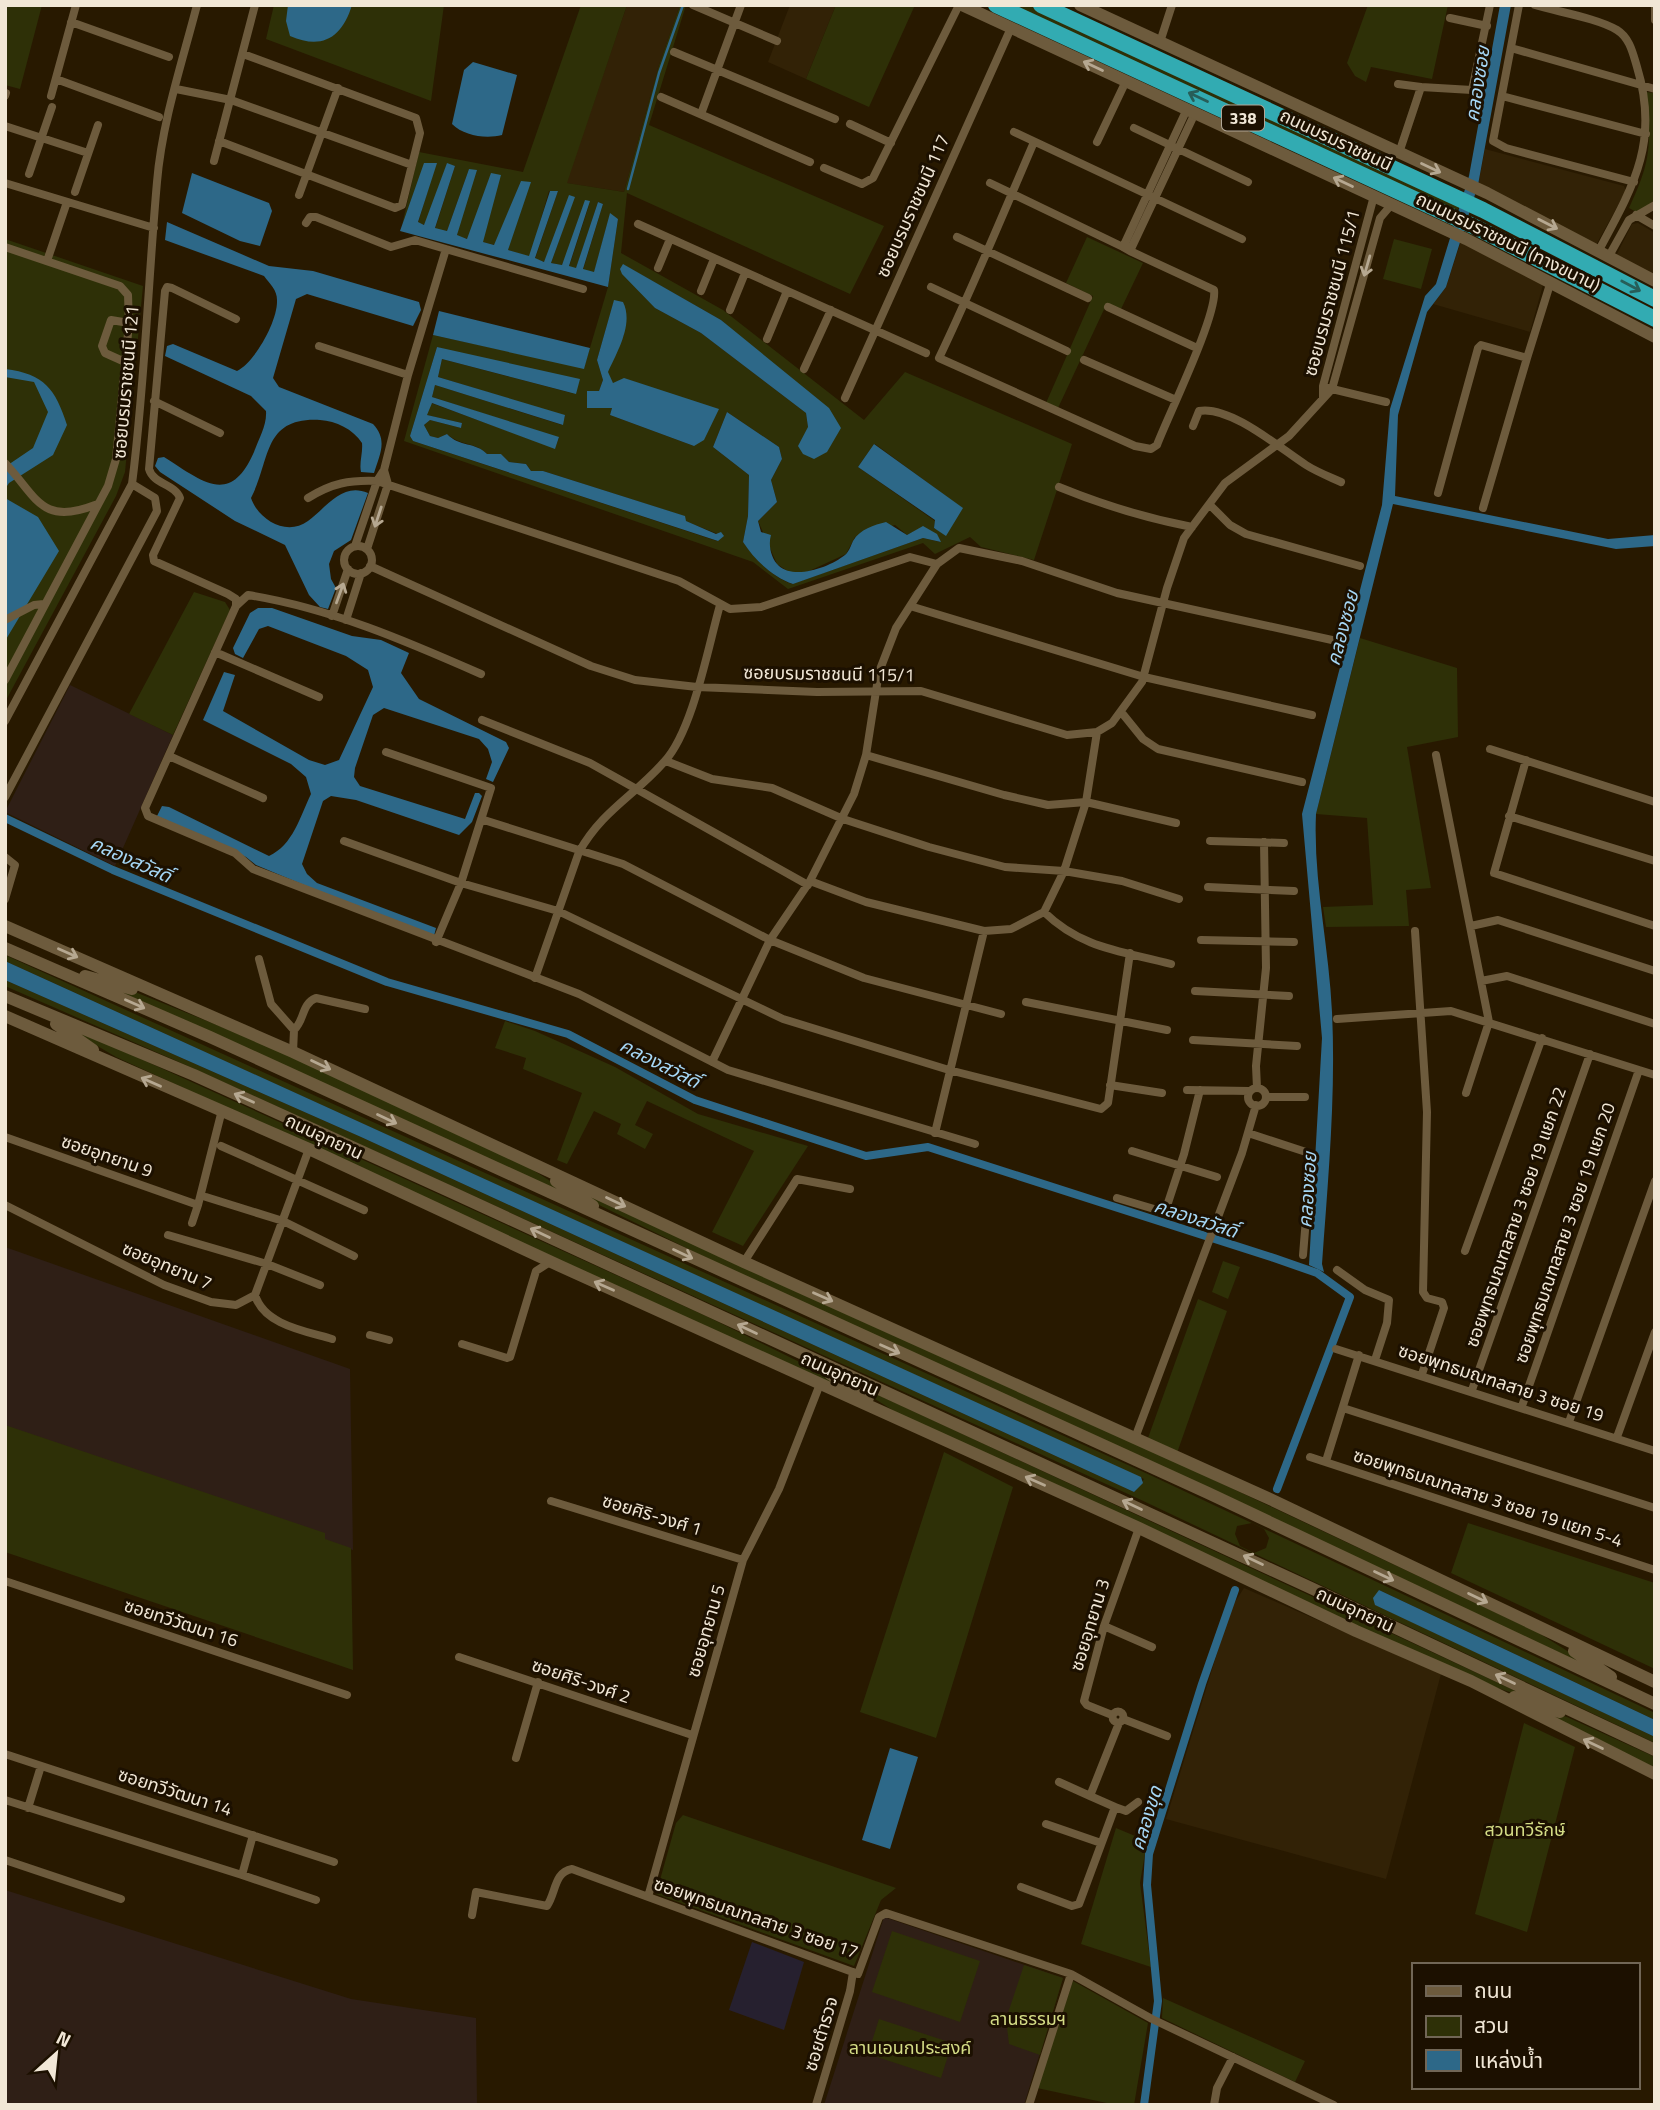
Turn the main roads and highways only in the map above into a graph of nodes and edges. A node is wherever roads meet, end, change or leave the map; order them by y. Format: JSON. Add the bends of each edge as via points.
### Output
{"nodes":[{"id":1,"x":960,"y":5,"type":"edge"},
{"id":2,"x":996,"y":5,"type":"edge"},
{"id":3,"x":1041,"y":5,"type":"edge"},
{"id":4,"x":1080,"y":5,"type":"edge"},
{"id":5,"x":1455,"y":225,"type":"junction"},
{"id":6,"x":1471,"y":233,"type":"junction"},
{"id":7,"x":1655,"y":281,"type":"edge"},
{"id":8,"x":1655,"y":299,"type":"edge"},
{"id":9,"x":1655,"y":319,"type":"edge"},
{"id":10,"x":1655,"y":337,"type":"edge"},
{"id":11,"x":5,"y":926,"type":"edge"},
{"id":12,"x":5,"y":948,"type":"edge"},
{"id":13,"x":61,"y":971,"type":"junction"},
{"id":14,"x":163,"y":995,"type":"junction"},
{"id":15,"x":5,"y":996,"type":"edge"},
{"id":16,"x":24,"y":1005,"type":"junction"},
{"id":17,"x":5,"y":1016,"type":"edge"},
{"id":18,"x":113,"y":1065,"type":"junction"},
{"id":19,"x":527,"y":1161,"type":"junction"},
{"id":20,"x":622,"y":1226,"type":"junction"},
{"id":21,"x":811,"y":1359,"type":"junction"},
{"id":22,"x":906,"y":1423,"type":"junction"},
{"id":23,"x":1539,"y":1628,"type":"junction"},
{"id":24,"x":1471,"y":1681,"type":"junction"},
{"id":25,"x":1655,"y":1682,"type":"edge"},
{"id":26,"x":1635,"y":1695,"type":"junction"},
{"id":27,"x":1655,"y":1704,"type":"edge"},
{"id":28,"x":1601,"y":1724,"type":"junction"},
{"id":29,"x":1655,"y":1750,"type":"edge"},
{"id":30,"x":1655,"y":1774,"type":"edge"}],
"edges":[{"from":5,"to":1,"type":"main road","name":"ถนนบรมราชชนนี (ทางขนาน)","number":"338","one_way":true,"via":[[1392,204]]},
{"from":5,"to":2,"type":"highway","name":"ถนนบรมราชชนนี","number":"338","one_way":true},
{"from":3,"to":8,"type":"highway","name":"ถนนบรมราชชนนี","number":"338","one_way":true,"via":[[1483,210]]},
{"from":4,"to":7,"type":"main road","name":"ถนนบรมราชชนนี (ทางขนาน)","number":"338","one_way":true,"via":[[1487,193]]},
{"from":5,"to":6,"type":"highway","name":"ถนนบรมราชชนนี","number":"338"},
{"from":6,"to":9,"type":"highway","name":"ถนนบรมราชชนนี","number":"338"},
{"from":6,"to":10,"type":"main road","name":"ถนนบรมราชชนนี (ทางขนาน)","number":"338"},
{"from":11,"to":14,"type":"main road","one_way":true},
{"from":12,"to":13,"type":"main road"},
{"from":13,"to":14,"type":"main road"},
{"from":13,"to":20,"type":"main road","one_way":true},
{"from":14,"to":19,"type":"main road","one_way":true},
{"from":15,"to":16,"type":"main road","name":"ถนนอุทยาน"},
{"from":16,"to":18,"type":"main road"},
{"from":21,"to":16,"type":"main road","name":"ถนนอุทยาน","one_way":true,"via":[[194,1075]]},
{"from":17,"to":18,"type":"main road","name":"ถนนอุทยาน"},
{"from":22,"to":18,"type":"main road","name":"ถนนอุทยาน","one_way":true,"via":[[309,1149]]},
{"from":19,"to":20,"type":"main road"},
{"from":19,"to":23,"type":"main road","one_way":true,"via":[[1329,1526]]},
{"from":20,"to":26,"type":"main road","one_way":true,"via":[[1208,1493]]},
{"from":21,"to":22,"type":"main road"},
{"from":28,"to":21,"type":"main road","name":"ถนนอุทยาน","one_way":true},
{"from":24,"to":22,"type":"main road","name":"ถนนอุทยาน","one_way":true},
{"from":23,"to":25,"type":"main road"},
{"from":23,"to":26,"type":"main road"},
{"from":24,"to":28,"type":"main road"},
{"from":30,"to":24,"type":"main road","name":"ถนนอุทยาน","one_way":true},
{"from":26,"to":27,"type":"main road"},
{"from":28,"to":29,"type":"main road","name":"ถนนอุทยาน"}]}
